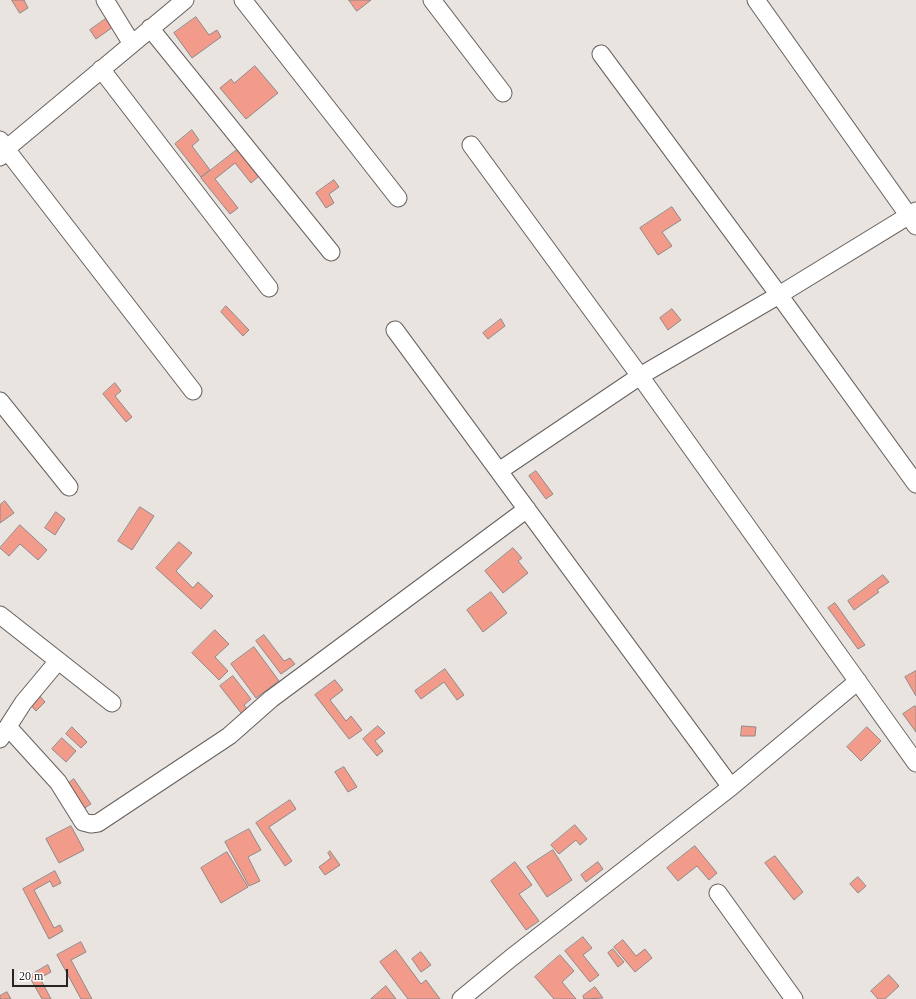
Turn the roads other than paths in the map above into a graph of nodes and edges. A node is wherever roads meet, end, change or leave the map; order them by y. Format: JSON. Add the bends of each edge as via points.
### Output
{"nodes":[{"id":1,"x":105,"y":0,"type":"edge"},
{"id":2,"x":185,"y":0,"type":"edge"},
{"id":3,"x":243,"y":0,"type":"edge"},
{"id":4,"x":432,"y":0,"type":"edge"},
{"id":5,"x":756,"y":0,"type":"edge"},
{"id":6,"x":150,"y":28,"type":"junction"},
{"id":7,"x":132,"y":44,"type":"junction"},
{"id":8,"x":601,"y":54,"type":"dead end"},
{"id":9,"x":101,"y":69,"type":"junction"},
{"id":10,"x":504,"y":93,"type":"dead end"},
{"id":11,"x":472,"y":145,"type":"dead end"},
{"id":12,"x":2,"y":149,"type":"edge"},
{"id":13,"x":398,"y":198,"type":"dead end"},
{"id":14,"x":913,"y":218,"type":"edge"},
{"id":15,"x":331,"y":252,"type":"dead end"},
{"id":16,"x":270,"y":288,"type":"dead end"},
{"id":17,"x":779,"y":295,"type":"junction"},
{"id":18,"x":395,"y":330,"type":"dead end"},
{"id":19,"x":640,"y":376,"type":"junction"},
{"id":20,"x":192,"y":391,"type":"dead end"},
{"id":21,"x":0,"y":401,"type":"edge"},
{"id":22,"x":499,"y":471,"type":"junction"},
{"id":23,"x":916,"y":484,"type":"edge"},
{"id":24,"x":69,"y":487,"type":"dead end"},
{"id":25,"x":527,"y":509,"type":"junction"},
{"id":26,"x":0,"y":615,"type":"edge"},
{"id":27,"x":58,"y":661,"type":"junction"},
{"id":28,"x":858,"y":680,"type":"junction"},
{"id":29,"x":112,"y":703,"type":"dead end"},
{"id":30,"x":4,"y":733,"type":"edge"},
{"id":31,"x":916,"y":763,"type":"edge"},
{"id":32,"x":731,"y":787,"type":"junction"},
{"id":33,"x":718,"y":893,"type":"dead end"},
{"id":34,"x":461,"y":999,"type":"edge"},
{"id":35,"x":794,"y":999,"type":"edge"}],
"edges":[{"from":1,"to":7,"type":"street"},
{"from":2,"to":6,"type":"street"},
{"from":3,"to":13,"type":"street"},
{"from":4,"to":10,"type":"street"},
{"from":5,"to":14,"type":"street"},
{"from":6,"to":7,"type":"street"},
{"from":6,"to":15,"type":"street"},
{"from":7,"to":9,"type":"street"},
{"from":8,"to":17,"type":"street"},
{"from":9,"to":12,"type":"street"},
{"from":9,"to":16,"type":"street"},
{"from":11,"to":19,"type":"street"},
{"from":12,"to":20,"type":"street"},
{"from":14,"to":17,"type":"street"},
{"from":17,"to":19,"type":"street"},
{"from":17,"to":23,"type":"street"},
{"from":18,"to":22,"type":"street"},
{"from":19,"to":22,"type":"street"},
{"from":19,"to":28,"type":"street"},
{"from":21,"to":24,"type":"street"},
{"from":22,"to":25,"type":"street"},
{"from":25,"to":30,"type":"street","via":[[271,699],[230,736],[98,823],[83,822],[58,782]]},
{"from":25,"to":32,"type":"street"},
{"from":26,"to":27,"type":"street"},
{"from":27,"to":29,"type":"street"},
{"from":27,"to":30,"type":"street","via":[[23,704]]},
{"from":28,"to":31,"type":"street"},
{"from":28,"to":32,"type":"street"},
{"from":32,"to":34,"type":"street"},
{"from":33,"to":35,"type":"street"}]}
